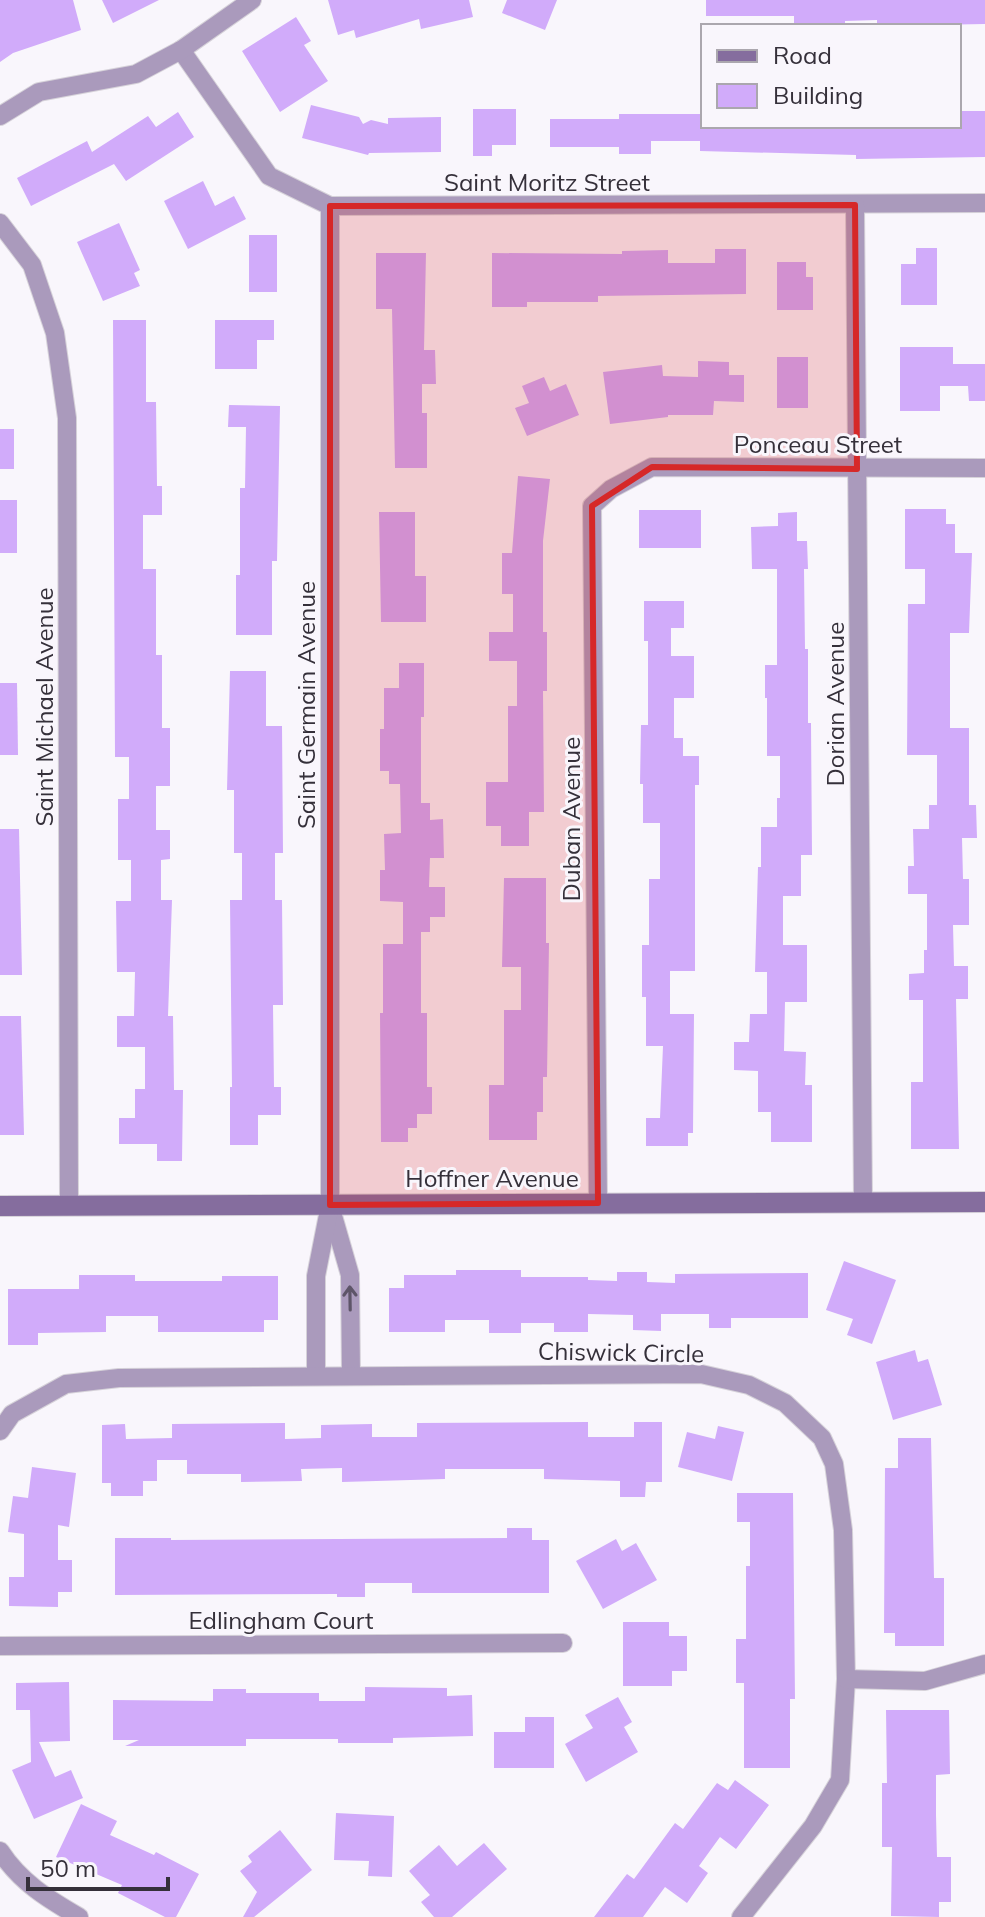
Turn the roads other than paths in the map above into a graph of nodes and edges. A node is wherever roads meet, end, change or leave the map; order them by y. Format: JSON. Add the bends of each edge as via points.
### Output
{"nodes":[{"id":1,"x":252,"y":0,"type":"edge"},
{"id":2,"x":181,"y":50,"type":"junction"},
{"id":3,"x":0,"y":116,"type":"edge"},
{"id":4,"x":985,"y":203,"type":"edge"},
{"id":5,"x":855,"y":205,"type":"junction"},
{"id":6,"x":330,"y":206,"type":"junction"},
{"id":7,"x":0,"y":223,"type":"edge"},
{"id":8,"x":652,"y":467,"type":"joint"},
{"id":9,"x":985,"y":468,"type":"edge"},
{"id":10,"x":857,"y":469,"type":"junction"},
{"id":11,"x":863,"y":1202,"type":"junction"},
{"id":12,"x":985,"y":1202,"type":"edge"},
{"id":13,"x":598,"y":1203,"type":"junction"},
{"id":14,"x":330,"y":1205,"type":"junction"},
{"id":15,"x":0,"y":1206,"type":"edge"},
{"id":16,"x":69,"y":1206,"type":"junction"},
{"id":17,"x":316,"y":1375,"type":"junction"},
{"id":18,"x":351,"y":1376,"type":"junction"},
{"id":19,"x":0,"y":1431,"type":"edge"},
{"id":20,"x":563,"y":1643,"type":"dead end"},
{"id":21,"x":0,"y":1646,"type":"edge"},
{"id":22,"x":985,"y":1664,"type":"edge"},
{"id":23,"x":846,"y":1679,"type":"junction"},
{"id":24,"x":0,"y":1851,"type":"edge"},
{"id":25,"x":79,"y":1917,"type":"edge"},
{"id":26,"x":741,"y":1917,"type":"edge"}],
"edges":[{"from":1,"to":2,"type":"street"},
{"from":2,"to":3,"type":"street","via":[[136,74],[39,92]]},
{"from":2,"to":6,"type":"street","name":"Saint Moritz Street","via":[[269,176]]},
{"from":4,"to":5,"type":"street","name":"Saint Moritz Street"},
{"from":5,"to":6,"type":"street","name":"Saint Moritz Street"},
{"from":5,"to":10,"type":"street","name":"Dorian Avenue"},
{"from":6,"to":14,"type":"street","name":"Saint Germain Avenue"},
{"from":7,"to":16,"type":"street","name":"Saint Michael Avenue","via":[[32,265],[55,333],[67,418]]},
{"from":8,"to":10,"type":"street","name":"Ponceau Street"},
{"from":8,"to":13,"type":"street","name":"Duban Avenue","via":[[592,506]]},
{"from":9,"to":10,"type":"street","name":"Ponceau Street"},
{"from":10,"to":11,"type":"street","name":"Dorian Avenue"},
{"from":11,"to":12,"type":"main road","name":"Hoffner Avenue"},
{"from":11,"to":13,"type":"main road","name":"Hoffner Avenue"},
{"from":13,"to":14,"type":"main road","name":"Hoffner Avenue"},
{"from":14,"to":16,"type":"main road","name":"Hoffner Avenue"},
{"from":14,"to":17,"type":"street","via":[[316,1276]]},
{"from":18,"to":14,"type":"street","one_way":true,"via":[[350,1275]]},
{"from":15,"to":16,"type":"main road","name":"Hoffner Avenue"},
{"from":17,"to":18,"type":"street","name":"Chiswick Circle"},
{"from":17,"to":19,"type":"street","name":"Chiswick Circle","via":[[119,1378],[66,1384],[12,1414]]},
{"from":18,"to":23,"type":"street","name":"Chiswick Circle","via":[[701,1374],[749,1385],[785,1403],[822,1438],[834,1464],[843,1530]]},
{"from":20,"to":21,"type":"street","name":"Edlingham Court"},
{"from":22,"to":23,"type":"street","via":[[925,1681]]},
{"from":23,"to":26,"type":"street","name":"Chiswick Circle","via":[[840,1780],[813,1826]]},
{"from":24,"to":25,"type":"street","via":[[39,1893]]}]}
